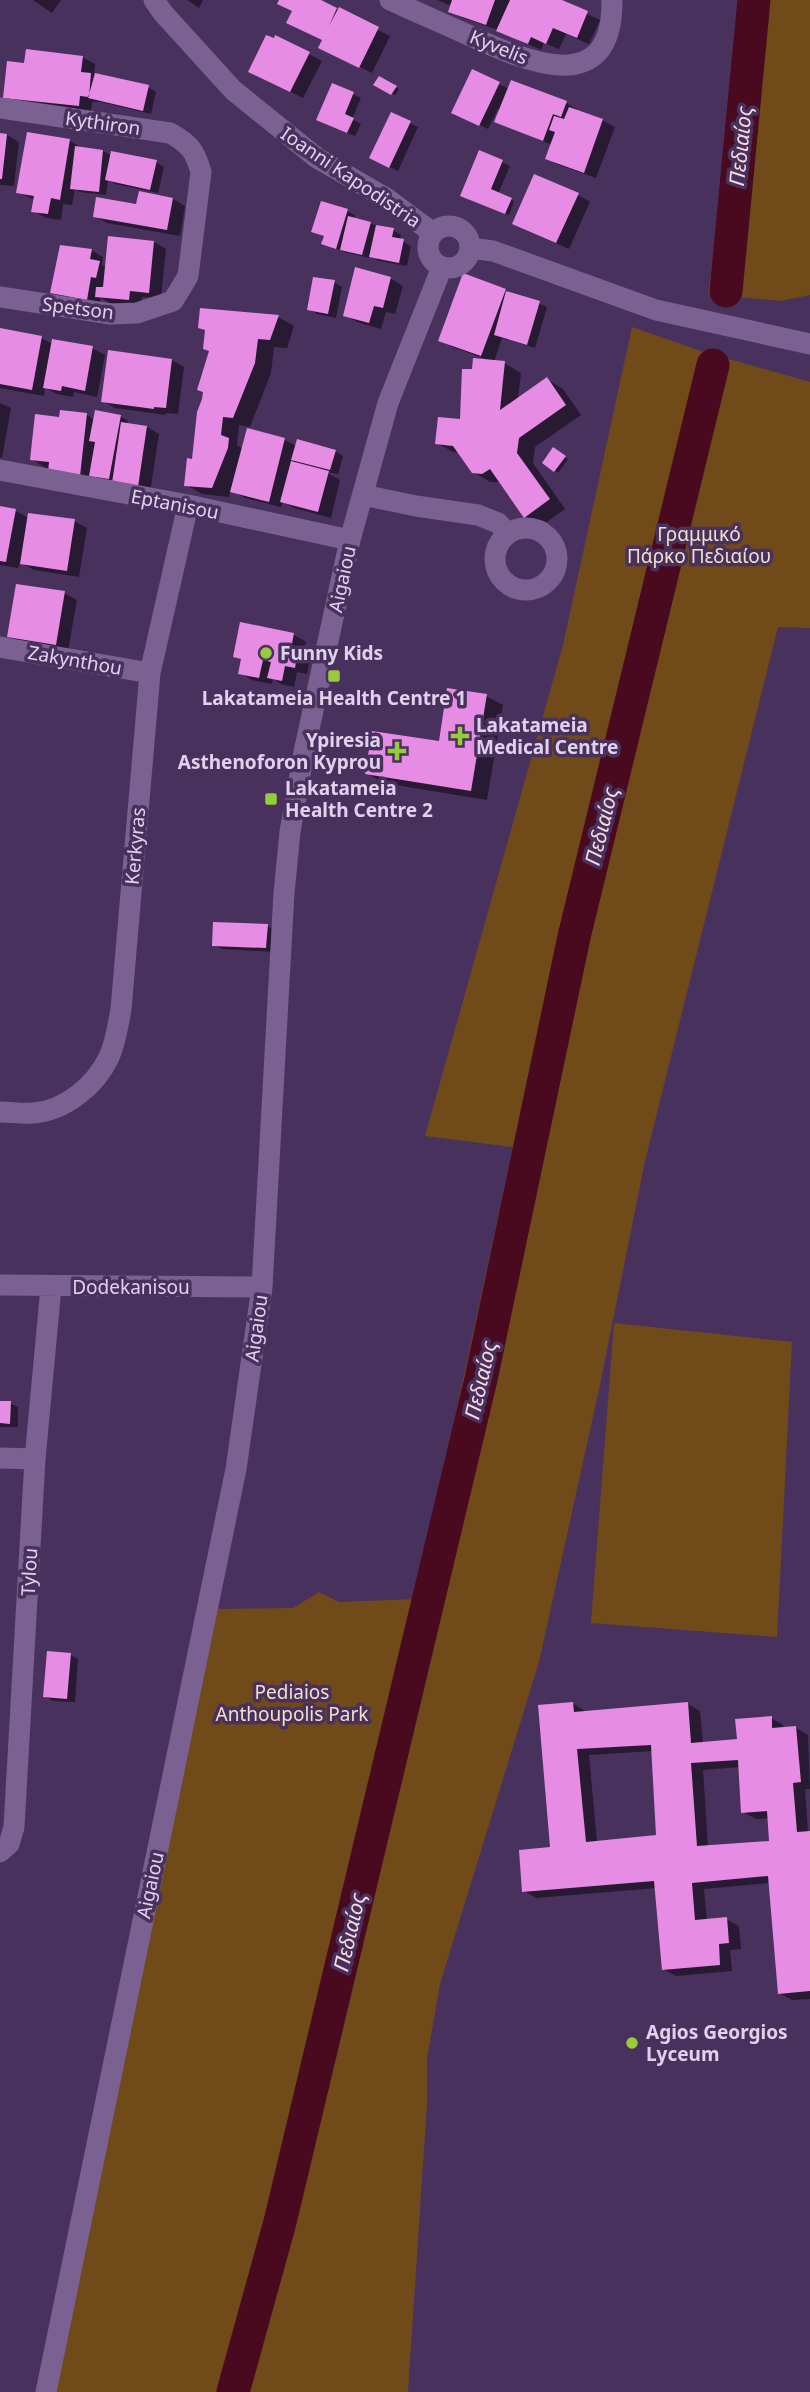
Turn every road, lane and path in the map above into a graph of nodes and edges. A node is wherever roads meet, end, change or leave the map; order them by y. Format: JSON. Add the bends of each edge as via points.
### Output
{"nodes":[{"id":1,"x":154,"y":0,"type":"edge"},
{"id":2,"x":390,"y":0,"type":"edge"},
{"id":3,"x":612,"y":0,"type":"edge"},
{"id":4,"x":0,"y":108,"type":"edge"},
{"id":5,"x":197,"y":157,"type":"joint"},
{"id":6,"x":433,"y":233,"type":"junction"},
{"id":7,"x":470,"y":248,"type":"junction"},
{"id":8,"x":442,"y":267,"type":"junction"},
{"id":9,"x":0,"y":297,"type":"edge"},
{"id":10,"x":810,"y":344,"type":"edge"},
{"id":11,"x":0,"y":470,"type":"edge"},
{"id":12,"x":363,"y":495,"type":"junction"},
{"id":13,"x":188,"y":505,"type":"junction"},
{"id":14,"x":508,"y":534,"type":"dead end"},
{"id":15,"x":350,"y":540,"type":"junction"},
{"id":16,"x":0,"y":648,"type":"edge"},
{"id":17,"x":150,"y":673,"type":"junction"},
{"id":18,"x":0,"y":1112,"type":"edge"},
{"id":19,"x":0,"y":1285,"type":"edge"},
{"id":20,"x":51,"y":1287,"type":"junction"},
{"id":21,"x":262,"y":1287,"type":"junction"},
{"id":22,"x":0,"y":1458,"type":"edge"},
{"id":23,"x":35,"y":1459,"type":"junction"},
{"id":24,"x":0,"y":1852,"type":"edge"},
{"id":25,"x":46,"y":2392,"type":"edge"}],
"edges":[{"from":1,"to":6,"type":"street","name":"Ioanni Kapodistria","via":[[233,90],[317,158],[386,198]]},
{"from":2,"to":3,"type":"street","name":"Kyvelis","via":[[518,57],[562,66],[596,54],[606,37]]},
{"from":4,"to":5,"type":"street","name":"Kythiron","via":[[170,133],[186,141]]},
{"from":5,"to":9,"type":"street","name":"Spetson","via":[[201,172],[188,276],[173,301],[137,313],[111,314]]},
{"from":6,"to":7,"type":"street","via":[[445,226],[459,228],[468,237]]},
{"from":6,"to":8,"type":"street","via":[[428,253]]},
{"from":7,"to":8,"type":"street","via":[[463,264]]},
{"from":7,"to":10,"type":"street","via":[[493,251],[656,310]]},
{"from":8,"to":12,"type":"street","name":"Aigaiou","via":[[388,403]]},
{"from":11,"to":13,"type":"street","name":"Eptanisou"},
{"from":12,"to":14,"type":"street","via":[[478,515],[498,523]]},
{"from":12,"to":15,"type":"street","name":"Aigaiou"},
{"from":13,"to":15,"type":"street","name":"Eptanisou"},
{"from":13,"to":17,"type":"street","name":"Kerkyras"},
{"from":15,"to":21,"type":"street","name":"Aigaiou","via":[[290,832]]},
{"from":16,"to":17,"type":"street","name":"Zakynthou"},
{"from":17,"to":18,"type":"street","name":"Kerkyras","via":[[121,1009],[109,1057],[87,1088],[56,1107],[35,1113]]},
{"from":19,"to":20,"type":"street","name":"Dodekanisou"},
{"from":20,"to":21,"type":"street","name":"Dodekanisou"},
{"from":20,"to":23,"type":"street","name":"Tylou"},
{"from":21,"to":25,"type":"street","name":"Aigaiou","via":[[236,1469]]},
{"from":22,"to":23,"type":"street"},
{"from":23,"to":24,"type":"street","name":"Tylou","via":[[14,1827],[9,1844]]}]}
